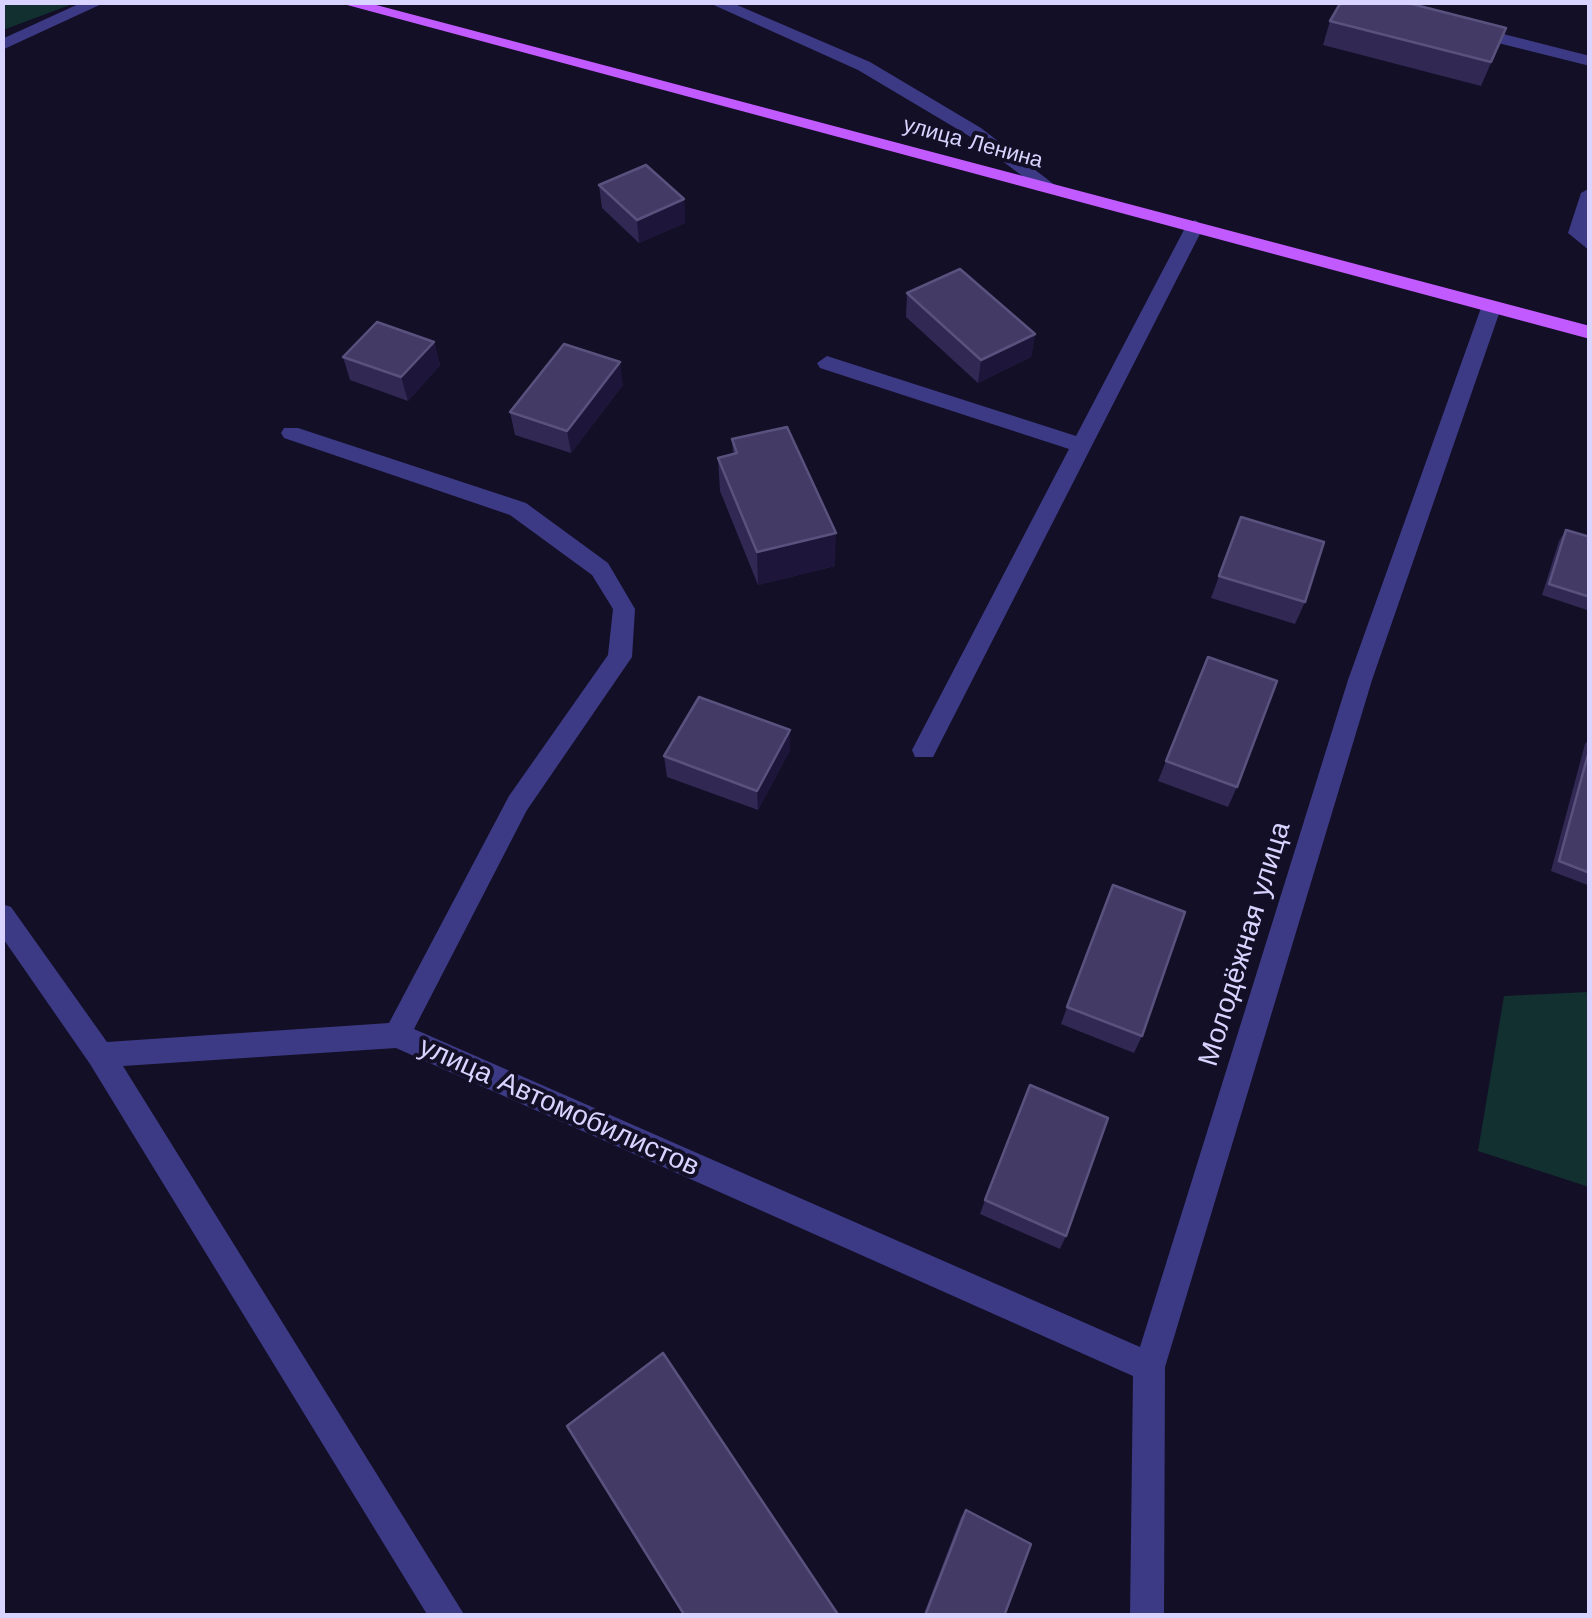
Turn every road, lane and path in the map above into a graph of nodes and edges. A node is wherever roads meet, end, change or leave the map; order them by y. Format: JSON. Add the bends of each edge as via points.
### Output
{"nodes":[{"id":1,"x":98,"y":2,"type":"edge"},
{"id":2,"x":344,"y":2,"type":"edge"},
{"id":3,"x":715,"y":2,"type":"edge"},
{"id":4,"x":1457,"y":27,"type":"edge"},
{"id":5,"x":2,"y":44,"type":"edge"},
{"id":6,"x":1590,"y":61,"type":"edge"},
{"id":7,"x":1047,"y":186,"type":"junction"},
{"id":8,"x":1590,"y":192,"type":"edge"},
{"id":9,"x":1194,"y":226,"type":"junction"},
{"id":10,"x":1590,"y":245,"type":"edge"},
{"id":11,"x":1491,"y":308,"type":"junction"},
{"id":12,"x":1590,"y":333,"type":"edge"},
{"id":13,"x":827,"y":363,"type":"dead end"},
{"id":14,"x":290,"y":433,"type":"dead end"},
{"id":15,"x":1082,"y":444,"type":"junction"},
{"id":16,"x":924,"y":750,"type":"dead end"},
{"id":17,"x":2,"y":915,"type":"edge"},
{"id":18,"x":397,"y":1035,"type":"junction"},
{"id":19,"x":100,"y":1055,"type":"junction"},
{"id":20,"x":1148,"y":1367,"type":"junction"},
{"id":21,"x":448,"y":1616,"type":"edge"},
{"id":22,"x":1147,"y":1616,"type":"edge"}],
"edges":[{"from":1,"to":5,"type":"street"},
{"from":2,"to":7,"type":"main road","name":"улица Ленина"},
{"from":3,"to":7,"type":"street","via":[[864,66],[975,132]]},
{"from":4,"to":6,"type":"street"},
{"from":7,"to":9,"type":"main road","name":"улица Ленина"},
{"from":8,"to":10,"type":"street","via":[[1578,233]]},
{"from":9,"to":11,"type":"main road","name":"улица Ленина"},
{"from":9,"to":15,"type":"street"},
{"from":11,"to":12,"type":"main road","name":"улица Ленина"},
{"from":11,"to":20,"type":"street","name":"Молодёжная улица","via":[[1360,680]]},
{"from":13,"to":15,"type":"street"},
{"from":14,"to":18,"type":"street","via":[[518,510],[600,569],[624,608],[620,657],[518,804]]},
{"from":15,"to":16,"type":"street"},
{"from":17,"to":19,"type":"street"},
{"from":18,"to":19,"type":"street","name":"улица Автомобилистов"},
{"from":18,"to":20,"type":"street","name":"улица Автомобилистов"},
{"from":19,"to":21,"type":"street"},
{"from":20,"to":22,"type":"street","name":"Молодёжная улица"}]}
